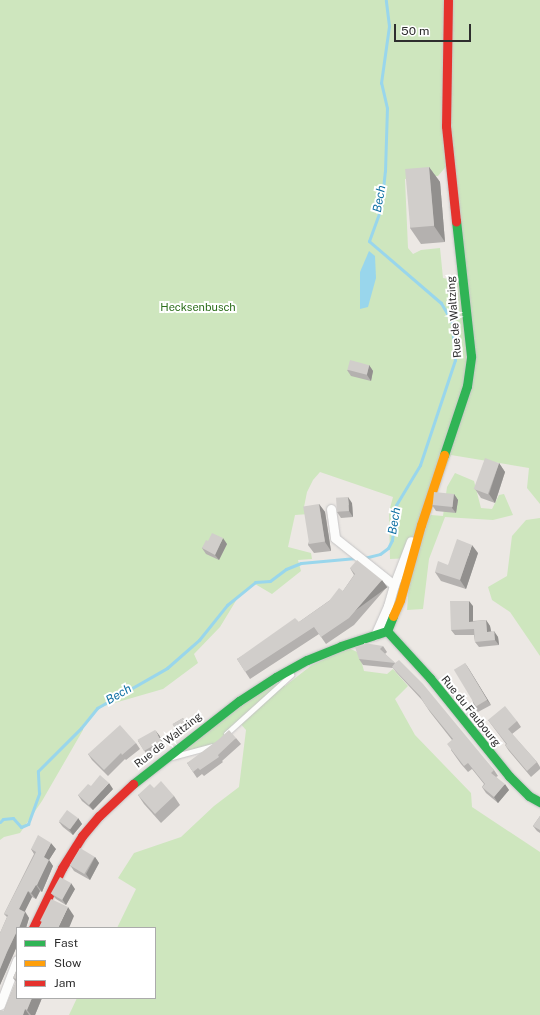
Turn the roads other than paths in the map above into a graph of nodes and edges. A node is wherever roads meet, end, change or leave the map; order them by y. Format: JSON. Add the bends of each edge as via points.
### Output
{"nodes":[{"id":1,"x":448,"y":0,"type":"edge"},
{"id":2,"x":331,"y":509,"type":"dead end"},
{"id":3,"x":421,"y":525,"type":"junction"},
{"id":4,"x":394,"y":585,"type":"junction"},
{"id":5,"x":387,"y":631,"type":"junction"},
{"id":6,"x":375,"y":635,"type":"junction"},
{"id":7,"x":307,"y":660,"type":"junction"},
{"id":8,"x":220,"y":740,"type":"edge"},
{"id":9,"x":216,"y":744,"type":"edge"},
{"id":10,"x":160,"y":760,"type":"junction"},
{"id":11,"x":540,"y":802,"type":"edge"},
{"id":12,"x":33,"y":927,"type":"edge"},
{"id":13,"x":16,"y":963,"type":"edge"},
{"id":14,"x":0,"y":1005,"type":"edge"}],
"edges":[{"from":1,"to":3,"type":"street","name":"Rue de Waltzing","via":[[446,126],[471,356],[467,386]]},
{"from":2,"to":4,"type":"street","via":[[335,538]]},
{"from":3,"to":4,"type":"street","via":[[416,527]]},
{"from":3,"to":5,"type":"street","name":"Rue de Waltzing","via":[[400,600]]},
{"from":4,"to":6,"type":"street"},
{"from":5,"to":6,"type":"street","name":"Rue de Waltzing"},
{"from":5,"to":11,"type":"street","name":"Rue du Faubourg","via":[[430,678],[509,776],[529,796]]},
{"from":6,"to":7,"type":"street","name":"Rue de Waltzing"},
{"from":7,"to":8,"type":"lane"},
{"from":7,"to":10,"type":"street","name":"Rue de Waltzing","via":[[276,677]]},
{"from":9,"to":10,"type":"lane","via":[[206,749]]},
{"from":10,"to":12,"type":"street","name":"Rue de Waltzing","via":[[99,816],[82,836],[62,868]]},
{"from":13,"to":14,"type":"street"}]}
